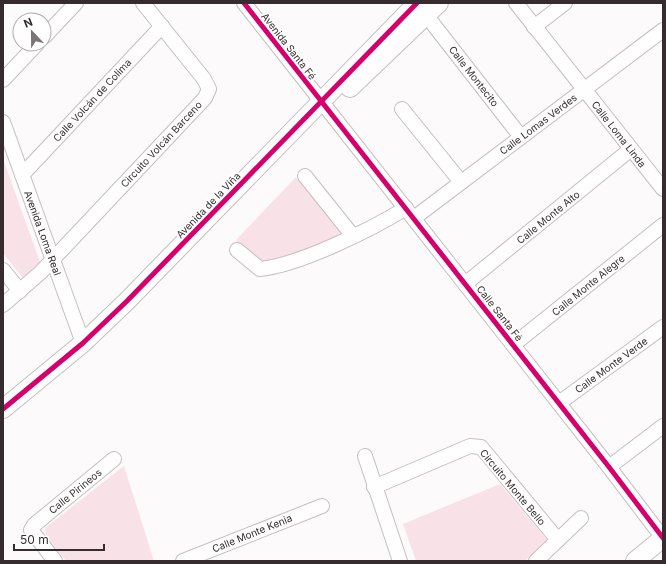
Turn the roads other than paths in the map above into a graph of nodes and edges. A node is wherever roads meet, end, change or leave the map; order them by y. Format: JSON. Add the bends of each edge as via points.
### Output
{"nodes":[{"id":1,"x":76,"y":3,"type":"edge"},
{"id":2,"x":143,"y":3,"type":"edge"},
{"id":3,"x":244,"y":3,"type":"edge"},
{"id":4,"x":439,"y":3,"type":"edge"},
{"id":5,"x":516,"y":3,"type":"edge"},
{"id":6,"x":566,"y":3,"type":"edge"},
{"id":7,"x":422,"y":9,"type":"edge"},
{"id":8,"x":162,"y":26,"type":"junction"},
{"id":9,"x":534,"y":27,"type":"junction"},
{"id":10,"x":52,"y":28,"type":"edge"},
{"id":11,"x":663,"y":30,"type":"edge"},
{"id":12,"x":29,"y":52,"type":"edge"},
{"id":13,"x":3,"y":80,"type":"edge"},
{"id":14,"x":584,"y":89,"type":"junction"},
{"id":15,"x":325,"y":105,"type":"junction"},
{"id":16,"x":402,"y":109,"type":"dead end"},
{"id":17,"x":3,"y":122,"type":"edge"},
{"id":18,"x":521,"y":137,"type":"junction"},
{"id":19,"x":631,"y":149,"type":"junction"},
{"id":20,"x":22,"y":175,"type":"junction"},
{"id":21,"x":305,"y":176,"type":"dead end"},
{"id":22,"x":461,"y":182,"type":"junction"},
{"id":23,"x":663,"y":189,"type":"edge"},
{"id":24,"x":410,"y":213,"type":"junction"},
{"id":25,"x":663,"y":225,"type":"edge"},
{"id":26,"x":353,"y":236,"type":"junction"},
{"id":27,"x":237,"y":250,"type":"dead end"},
{"id":28,"x":53,"y":258,"type":"junction"},
{"id":29,"x":3,"y":270,"type":"edge"},
{"id":30,"x":466,"y":284,"type":"junction"},
{"id":31,"x":20,"y":291,"type":"junction"},
{"id":32,"x":3,"y":305,"type":"edge"},
{"id":33,"x":663,"y":327,"type":"edge"},
{"id":34,"x":83,"y":343,"type":"junction"},
{"id":35,"x":513,"y":345,"type":"junction"},
{"id":36,"x":559,"y":403,"type":"junction"},
{"id":37,"x":3,"y":409,"type":"edge"},
{"id":38,"x":663,"y":426,"type":"edge"},
{"id":39,"x":365,"y":456,"type":"dead end"},
{"id":40,"x":114,"y":459,"type":"dead end"},
{"id":41,"x":609,"y":467,"type":"junction"},
{"id":42,"x":374,"y":487,"type":"junction"},
{"id":43,"x":322,"y":506,"type":"dead end"},
{"id":44,"x":581,"y":518,"type":"dead end"},
{"id":45,"x":663,"y":538,"type":"edge"},
{"id":46,"x":558,"y":540,"type":"junction"},
{"id":47,"x":55,"y":561,"type":"edge"},
{"id":48,"x":183,"y":561,"type":"edge"},
{"id":49,"x":400,"y":561,"type":"edge"},
{"id":50,"x":536,"y":561,"type":"edge"},
{"id":51,"x":635,"y":561,"type":"edge"}],
"edges":[{"from":1,"to":10,"type":"street"},
{"from":2,"to":8,"type":"street","name":"Circuito Volcán Barceno"},
{"from":3,"to":15,"type":"street","name":"Avenida Santa Fé"},
{"from":4,"to":7,"type":"street","name":"Avenida de la Viña"},
{"from":5,"to":9,"type":"street","name":"Calle Loma Linda"},
{"from":6,"to":9,"type":"street"},
{"from":7,"to":15,"type":"street","name":"Avenida de la Viña"},
{"from":7,"to":18,"type":"street","name":"Calle Montecito"},
{"from":8,"to":20,"type":"street","name":"Calle Volcán de Colima"},
{"from":8,"to":28,"type":"street","name":"Circuito Volcán Barceno","via":[[204,79],[209,89],[205,98]]},
{"from":9,"to":14,"type":"street","name":"Calle Loma Linda"},
{"from":11,"to":14,"type":"street","name":"Calle Lomas Verdes"},
{"from":12,"to":13,"type":"street"},
{"from":14,"to":18,"type":"street","name":"Calle Lomas Verdes"},
{"from":14,"to":19,"type":"street","name":"Calle Loma Linda"},
{"from":15,"to":24,"type":"street","name":"Calle Santa Fé"},
{"from":15,"to":34,"type":"street","name":"Avenida de la Viña"},
{"from":16,"to":22,"type":"street"},
{"from":17,"to":20,"type":"street","name":"Avenida Loma Real"},
{"from":18,"to":22,"type":"street","name":"Calle Lomas Verdes"},
{"from":19,"to":23,"type":"street","name":"Calle Loma Linda"},
{"from":19,"to":30,"type":"street","name":"Calle Monte Alto"},
{"from":20,"to":28,"type":"street","name":"Avenida Loma Real"},
{"from":21,"to":26,"type":"street"},
{"from":22,"to":24,"type":"street","name":"Calle Lomas Verdes"},
{"from":24,"to":26,"type":"street","name":"Calle Lomas Verdes"},
{"from":24,"to":30,"type":"street","name":"Calle Santa Fé"},
{"from":25,"to":35,"type":"street","name":"Calle Monte Alegre"},
{"from":26,"to":27,"type":"street","name":"Calle Lomas Verdes","via":[[271,268],[260,269]]},
{"from":28,"to":31,"type":"street"},
{"from":28,"to":34,"type":"street","name":"Avenida Loma Real"},
{"from":29,"to":31,"type":"street"},
{"from":30,"to":35,"type":"street","name":"Calle Santa Fé"},
{"from":31,"to":32,"type":"street"},
{"from":33,"to":36,"type":"street","name":"Calle Monte Verde"},
{"from":34,"to":37,"type":"street","name":"Avenida de la Viña"},
{"from":35,"to":36,"type":"street","name":"Calle Santa Fé"},
{"from":36,"to":41,"type":"street","name":"Calle Santa Fé"},
{"from":38,"to":41,"type":"street"},
{"from":39,"to":42,"type":"street"},
{"from":40,"to":47,"type":"street","name":"Calle Pirineos","via":[[31,530]]},
{"from":41,"to":45,"type":"street","name":"Calle Santa Fé"},
{"from":42,"to":46,"type":"street","name":"Circuito Monte Bello","via":[[470,446],[481,447]]},
{"from":42,"to":49,"type":"street"},
{"from":43,"to":48,"type":"street","name":"Calle Monte Kenia"},
{"from":44,"to":46,"type":"street"},
{"from":45,"to":51,"type":"street"},
{"from":46,"to":50,"type":"street"}]}
